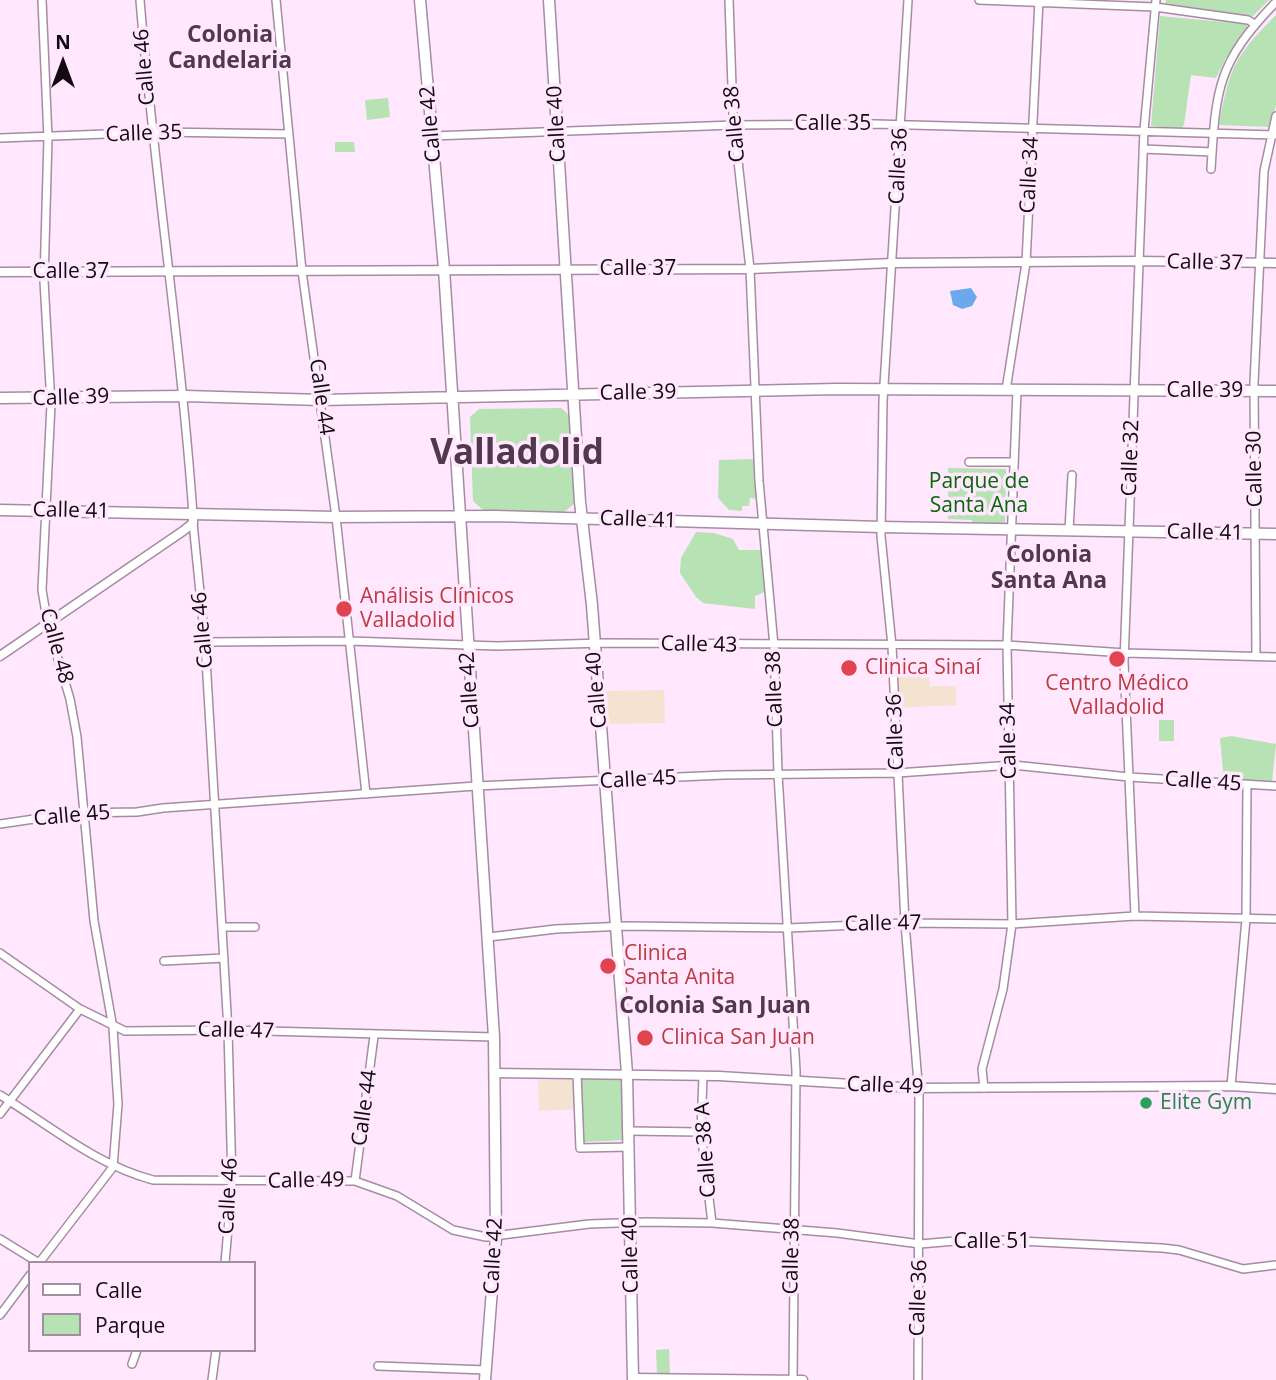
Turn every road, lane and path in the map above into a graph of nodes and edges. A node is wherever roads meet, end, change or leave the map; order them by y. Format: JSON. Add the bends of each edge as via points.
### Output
{"nodes":[{"id":1,"x":42,"y":0,"type":"edge"},
{"id":2,"x":140,"y":0,"type":"edge"},
{"id":3,"x":276,"y":0,"type":"edge"},
{"id":4,"x":420,"y":0,"type":"edge"},
{"id":5,"x":549,"y":0,"type":"edge"},
{"id":6,"x":729,"y":0,"type":"edge"},
{"id":7,"x":908,"y":0,"type":"edge"},
{"id":8,"x":979,"y":0,"type":"edge"},
{"id":9,"x":1039,"y":1,"type":"edge"},
{"id":10,"x":1276,"y":2,"type":"edge"},
{"id":11,"x":1156,"y":4,"type":"edge"},
{"id":12,"x":1255,"y":24,"type":"junction"},
{"id":13,"x":1276,"y":116,"type":"edge"},
{"id":14,"x":734,"y":125,"type":"junction"},
{"id":15,"x":901,"y":125,"type":"junction"},
{"id":16,"x":1033,"y":127,"type":"junction"},
{"id":17,"x":1144,"y":130,"type":"junction"},
{"id":18,"x":150,"y":132,"type":"junction"},
{"id":19,"x":557,"y":133,"type":"junction"},
{"id":20,"x":289,"y":134,"type":"junction"},
{"id":21,"x":1213,"y":134,"type":"junction"},
{"id":22,"x":432,"y":135,"type":"junction"},
{"id":23,"x":1273,"y":135,"type":"edge"},
{"id":24,"x":0,"y":138,"type":"edge"},
{"id":25,"x":48,"y":138,"type":"junction"},
{"id":26,"x":1143,"y":149,"type":"junction"},
{"id":27,"x":1212,"y":152,"type":"junction"},
{"id":28,"x":1211,"y":169,"type":"dead end"},
{"id":29,"x":1140,"y":261,"type":"junction"},
{"id":30,"x":893,"y":263,"type":"junction"},
{"id":31,"x":1026,"y":263,"type":"junction"},
{"id":32,"x":1258,"y":263,"type":"junction"},
{"id":33,"x":1276,"y":263,"type":"edge"},
{"id":34,"x":444,"y":269,"type":"junction"},
{"id":35,"x":566,"y":269,"type":"junction"},
{"id":36,"x":750,"y":269,"type":"junction"},
{"id":37,"x":302,"y":271,"type":"junction"},
{"id":38,"x":0,"y":272,"type":"edge"},
{"id":39,"x":44,"y":272,"type":"junction"},
{"id":40,"x":167,"y":272,"type":"junction"},
{"id":41,"x":884,"y":389,"type":"junction"},
{"id":42,"x":1012,"y":390,"type":"junction"},
{"id":43,"x":1134,"y":391,"type":"junction"},
{"id":44,"x":1254,"y":391,"type":"junction"},
{"id":45,"x":1276,"y":391,"type":"edge"},
{"id":46,"x":754,"y":392,"type":"junction"},
{"id":47,"x":576,"y":395,"type":"junction"},
{"id":48,"x":185,"y":396,"type":"junction"},
{"id":49,"x":0,"y":398,"type":"edge"},
{"id":50,"x":452,"y":398,"type":"junction"},
{"id":51,"x":50,"y":400,"type":"junction"},
{"id":52,"x":321,"y":400,"type":"junction"},
{"id":53,"x":968,"y":462,"type":"dead end"},
{"id":54,"x":1013,"y":462,"type":"junction"},
{"id":55,"x":1072,"y":475,"type":"dead end"},
{"id":56,"x":0,"y":510,"type":"edge"},
{"id":57,"x":46,"y":512,"type":"junction"},
{"id":58,"x":336,"y":517,"type":"junction"},
{"id":59,"x":459,"y":517,"type":"junction"},
{"id":60,"x":193,"y":519,"type":"junction"},
{"id":61,"x":583,"y":519,"type":"junction"},
{"id":62,"x":762,"y":525,"type":"junction"},
{"id":63,"x":881,"y":527,"type":"junction"},
{"id":64,"x":1011,"y":528,"type":"junction"},
{"id":65,"x":1069,"y":530,"type":"junction"},
{"id":66,"x":1128,"y":532,"type":"junction"},
{"id":67,"x":1256,"y":534,"type":"junction"},
{"id":68,"x":1276,"y":534,"type":"edge"},
{"id":69,"x":48,"y":625,"type":"junction"},
{"id":70,"x":350,"y":641,"type":"junction"},
{"id":71,"x":205,"y":642,"type":"junction"},
{"id":72,"x":593,"y":644,"type":"junction"},
{"id":73,"x":1007,"y":645,"type":"junction"},
{"id":74,"x":466,"y":646,"type":"junction"},
{"id":75,"x":774,"y":646,"type":"junction"},
{"id":76,"x":892,"y":646,"type":"junction"},
{"id":77,"x":1125,"y":653,"type":"junction"},
{"id":78,"x":0,"y":656,"type":"edge"},
{"id":79,"x":1255,"y":656,"type":"junction"},
{"id":80,"x":1276,"y":657,"type":"edge"},
{"id":81,"x":1009,"y":765,"type":"junction"},
{"id":82,"x":897,"y":773,"type":"junction"},
{"id":83,"x":778,"y":774,"type":"junction"},
{"id":84,"x":1129,"y":778,"type":"junction"},
{"id":85,"x":605,"y":782,"type":"junction"},
{"id":86,"x":1247,"y":785,"type":"junction"},
{"id":87,"x":476,"y":786,"type":"junction"},
{"id":88,"x":1276,"y":786,"type":"edge"},
{"id":89,"x":366,"y":794,"type":"junction"},
{"id":90,"x":215,"y":806,"type":"junction"},
{"id":91,"x":83,"y":812,"type":"junction"},
{"id":92,"x":0,"y":824,"type":"edge"},
{"id":93,"x":1135,"y":916,"type":"junction"},
{"id":94,"x":1246,"y":919,"type":"junction"},
{"id":95,"x":1276,"y":919,"type":"edge"},
{"id":96,"x":905,"y":923,"type":"junction"},
{"id":97,"x":1012,"y":924,"type":"junction"},
{"id":98,"x":223,"y":927,"type":"junction"},
{"id":99,"x":255,"y":927,"type":"dead end"},
{"id":100,"x":616,"y":927,"type":"junction"},
{"id":101,"x":788,"y":928,"type":"junction"},
{"id":102,"x":489,"y":937,"type":"junction"},
{"id":103,"x":0,"y":953,"type":"edge"},
{"id":104,"x":224,"y":958,"type":"junction"},
{"id":105,"x":164,"y":961,"type":"dead end"},
{"id":106,"x":80,"y":1009,"type":"junction"},
{"id":107,"x":113,"y":1028,"type":"junction"},
{"id":108,"x":228,"y":1030,"type":"junction"},
{"id":109,"x":374,"y":1036,"type":"junction"},
{"id":110,"x":494,"y":1037,"type":"junction"},
{"id":111,"x":494,"y":1073,"type":"junction"},
{"id":112,"x":578,"y":1074,"type":"junction"},
{"id":113,"x":627,"y":1074,"type":"junction"},
{"id":114,"x":703,"y":1076,"type":"junction"},
{"id":115,"x":796,"y":1082,"type":"junction"},
{"id":116,"x":1231,"y":1086,"type":"junction"},
{"id":117,"x":918,"y":1088,"type":"junction"},
{"id":118,"x":984,"y":1088,"type":"junction"},
{"id":119,"x":1276,"y":1088,"type":"edge"},
{"id":120,"x":0,"y":1095,"type":"edge"},
{"id":121,"x":10,"y":1101,"type":"junction"},
{"id":122,"x":0,"y":1114,"type":"edge"},
{"id":123,"x":629,"y":1131,"type":"junction"},
{"id":124,"x":701,"y":1132,"type":"junction"},
{"id":125,"x":630,"y":1147,"type":"junction"},
{"id":126,"x":113,"y":1167,"type":"junction"},
{"id":127,"x":355,"y":1181,"type":"junction"},
{"id":128,"x":232,"y":1182,"type":"junction"},
{"id":129,"x":631,"y":1222,"type":"junction"},
{"id":130,"x":712,"y":1223,"type":"junction"},
{"id":131,"x":792,"y":1230,"type":"junction"},
{"id":132,"x":496,"y":1238,"type":"junction"},
{"id":133,"x":0,"y":1239,"type":"edge"},
{"id":134,"x":920,"y":1244,"type":"junction"},
{"id":135,"x":36,"y":1261,"type":"edge"},
{"id":136,"x":41,"y":1261,"type":"edge"},
{"id":137,"x":225,"y":1261,"type":"edge"},
{"id":138,"x":1276,"y":1265,"type":"edge"},
{"id":139,"x":28,"y":1278,"type":"edge"},
{"id":140,"x":0,"y":1315,"type":"edge"},
{"id":141,"x":135,"y":1352,"type":"edge"},
{"id":142,"x":216,"y":1352,"type":"edge"},
{"id":143,"x":132,"y":1364,"type":"dead end"},
{"id":144,"x":378,"y":1366,"type":"dead end"},
{"id":145,"x":486,"y":1375,"type":"edge"},
{"id":146,"x":633,"y":1379,"type":"edge"},
{"id":147,"x":212,"y":1380,"type":"edge"},
{"id":148,"x":793,"y":1380,"type":"edge"},
{"id":149,"x":803,"y":1380,"type":"edge"},
{"id":150,"x":918,"y":1380,"type":"edge"}],
"edges":[{"from":1,"to":25,"type":"street","name":"Calle 48"},
{"from":2,"to":18,"type":"street","name":"Calle 46"},
{"from":3,"to":20,"type":"street","name":"Calle 44"},
{"from":4,"to":22,"type":"main road","name":"Calle 42"},
{"from":5,"to":19,"type":"main road","name":"Calle 40"},
{"from":6,"to":14,"type":"street","name":"Calle 38"},
{"from":7,"to":15,"type":"street","name":"Calle 36"},
{"from":8,"to":9,"type":"street"},
{"from":9,"to":11,"type":"street"},
{"from":9,"to":16,"type":"street","name":"Calle 34"},
{"from":10,"to":12,"type":"street"},
{"from":11,"to":12,"type":"street"},
{"from":11,"to":17,"type":"street","name":"Calle 32"},
{"from":12,"to":21,"type":"street","via":[[1224,71]]},
{"from":13,"to":23,"type":"street","name":"Calle 30"},
{"from":14,"to":15,"type":"street","name":"Calle 35"},
{"from":14,"to":19,"type":"street","name":"Calle 35"},
{"from":14,"to":36,"type":"street","name":"Calle 38"},
{"from":15,"to":16,"type":"street","name":"Calle 35"},
{"from":15,"to":30,"type":"street","name":"Calle 36"},
{"from":16,"to":17,"type":"street","name":"Calle 35"},
{"from":16,"to":31,"type":"street","name":"Calle 34"},
{"from":17,"to":21,"type":"street","name":"Calle 35"},
{"from":17,"to":26,"type":"street","name":"Calle 32"},
{"from":18,"to":20,"type":"street","name":"Calle 35"},
{"from":18,"to":25,"type":"street","name":"Calle 35"},
{"from":18,"to":40,"type":"street","name":"Calle 46"},
{"from":19,"to":22,"type":"street","name":"Calle 35"},
{"from":19,"to":35,"type":"main road","name":"Calle 40"},
{"from":20,"to":37,"type":"street","name":"Calle 44"},
{"from":21,"to":23,"type":"street","name":"Calle 35"},
{"from":21,"to":27,"type":"street"},
{"from":22,"to":34,"type":"main road","name":"Calle 42"},
{"from":23,"to":32,"type":"street","name":"Calle 30","via":[[1264,171]]},
{"from":24,"to":25,"type":"street","name":"Calle 35"},
{"from":25,"to":39,"type":"street","name":"Calle 48"},
{"from":26,"to":27,"type":"street"},
{"from":26,"to":29,"type":"street","name":"Calle 32"},
{"from":27,"to":28,"type":"street"},
{"from":29,"to":31,"type":"street","name":"Calle 37"},
{"from":29,"to":32,"type":"street","name":"Calle 37"},
{"from":29,"to":43,"type":"street","name":"Calle 32"},
{"from":30,"to":31,"type":"street","name":"Calle 37"},
{"from":30,"to":36,"type":"street","name":"Calle 37"},
{"from":30,"to":41,"type":"street","name":"Calle 36"},
{"from":31,"to":42,"type":"street","name":"Calle 34"},
{"from":32,"to":33,"type":"street","name":"Calle 37"},
{"from":32,"to":44,"type":"street","name":"Calle 30"},
{"from":34,"to":35,"type":"street","name":"Calle 37"},
{"from":34,"to":37,"type":"street","name":"Calle 37"},
{"from":34,"to":50,"type":"main road","name":"Calle 42"},
{"from":35,"to":36,"type":"street","name":"Calle 37"},
{"from":35,"to":47,"type":"main road","name":"Calle 40"},
{"from":36,"to":46,"type":"street","name":"Calle 38"},
{"from":37,"to":40,"type":"street","name":"Calle 37"},
{"from":37,"to":52,"type":"street","name":"Calle 44"},
{"from":38,"to":39,"type":"street","name":"Calle 37"},
{"from":39,"to":40,"type":"street","name":"Calle 37"},
{"from":39,"to":51,"type":"street","name":"Calle 48"},
{"from":40,"to":48,"type":"street","name":"Calle 46"},
{"from":41,"to":42,"type":"main road","name":"Calle 39"},
{"from":41,"to":46,"type":"main road","name":"Calle 39"},
{"from":41,"to":63,"type":"street","name":"Calle 36"},
{"from":42,"to":43,"type":"main road","name":"Calle 39"},
{"from":42,"to":54,"type":"street","name":"Calle 34"},
{"from":43,"to":44,"type":"main road","name":"Calle 39"},
{"from":43,"to":66,"type":"street","name":"Calle 32"},
{"from":44,"to":45,"type":"main road","name":"Calle 39"},
{"from":44,"to":67,"type":"street","name":"Calle 30"},
{"from":46,"to":47,"type":"main road","name":"Calle 39"},
{"from":46,"to":62,"type":"street","name":"Calle 38"},
{"from":47,"to":50,"type":"main road","name":"Calle 39"},
{"from":47,"to":61,"type":"main road","name":"Calle 40"},
{"from":48,"to":51,"type":"main road","name":"Calle 39"},
{"from":48,"to":52,"type":"main road","name":"Calle 39"},
{"from":48,"to":60,"type":"street","name":"Calle 46"},
{"from":49,"to":51,"type":"main road","name":"Calle 39"},
{"from":50,"to":52,"type":"main road","name":"Calle 39"},
{"from":50,"to":59,"type":"main road","name":"Calle 42"},
{"from":51,"to":57,"type":"street","name":"Calle 48"},
{"from":52,"to":58,"type":"street","name":"Calle 44"},
{"from":53,"to":54,"type":"street"},
{"from":54,"to":64,"type":"street","name":"Calle 34"},
{"from":55,"to":65,"type":"street"},
{"from":56,"to":57,"type":"main road","name":"Calle 41"},
{"from":57,"to":60,"type":"main road","name":"Calle 41"},
{"from":57,"to":69,"type":"street","name":"Calle 48","via":[[43,590]]},
{"from":58,"to":59,"type":"main road","name":"Calle 41"},
{"from":58,"to":60,"type":"main road","name":"Calle 41"},
{"from":58,"to":70,"type":"street","name":"Calle 44"},
{"from":59,"to":61,"type":"main road","name":"Calle 41"},
{"from":59,"to":74,"type":"main road","name":"Calle 42"},
{"from":60,"to":69,"type":"street"},
{"from":60,"to":71,"type":"street","name":"Calle 46"},
{"from":61,"to":62,"type":"main road","name":"Calle 41"},
{"from":61,"to":72,"type":"main road","name":"Calle 40"},
{"from":62,"to":63,"type":"main road","name":"Calle 41"},
{"from":62,"to":75,"type":"street","name":"Calle 38"},
{"from":63,"to":64,"type":"main road","name":"Calle 41"},
{"from":63,"to":76,"type":"street","name":"Calle 36"},
{"from":64,"to":65,"type":"main road","name":"Calle 41"},
{"from":64,"to":73,"type":"street","name":"Calle 34"},
{"from":65,"to":66,"type":"main road","name":"Calle 41"},
{"from":66,"to":67,"type":"main road","name":"Calle 41"},
{"from":66,"to":77,"type":"street","name":"Calle 32"},
{"from":67,"to":68,"type":"main road","name":"Calle 41"},
{"from":67,"to":79,"type":"street","name":"Calle 30"},
{"from":69,"to":78,"type":"street"},
{"from":69,"to":91,"type":"street","name":"Calle 48","via":[[70,699]]},
{"from":70,"to":71,"type":"street","name":"Calle 43"},
{"from":70,"to":74,"type":"street","name":"Calle 43"},
{"from":70,"to":89,"type":"street","name":"Calle 44"},
{"from":71,"to":90,"type":"street","name":"Calle 46"},
{"from":72,"to":74,"type":"street","name":"Calle 43"},
{"from":72,"to":75,"type":"street","name":"Calle 43"},
{"from":72,"to":85,"type":"main road","name":"Calle 40"},
{"from":73,"to":76,"type":"street","name":"Calle 43"},
{"from":73,"to":77,"type":"street","name":"Calle 43"},
{"from":73,"to":81,"type":"street","name":"Calle 34"},
{"from":74,"to":87,"type":"main road","name":"Calle 42"},
{"from":75,"to":76,"type":"street","name":"Calle 43"},
{"from":75,"to":83,"type":"street","name":"Calle 38"},
{"from":76,"to":82,"type":"street","name":"Calle 36"},
{"from":77,"to":79,"type":"street","name":"Calle 43"},
{"from":77,"to":84,"type":"street","name":"Calle 32"},
{"from":79,"to":80,"type":"street","name":"Calle 43"},
{"from":81,"to":82,"type":"street","name":"Calle 45"},
{"from":81,"to":84,"type":"street","name":"Calle 45"},
{"from":81,"to":97,"type":"street","name":"Calle 34"},
{"from":82,"to":83,"type":"street","name":"Calle 45"},
{"from":82,"to":96,"type":"street","name":"Calle 36"},
{"from":83,"to":85,"type":"street","name":"Calle 45"},
{"from":83,"to":101,"type":"street","name":"Calle 38"},
{"from":84,"to":86,"type":"street","name":"Calle 45"},
{"from":84,"to":93,"type":"street","name":"Calle 32"},
{"from":85,"to":87,"type":"street","name":"Calle 45"},
{"from":85,"to":100,"type":"main road","name":"Calle 40"},
{"from":86,"to":88,"type":"street","name":"Calle 45"},
{"from":86,"to":94,"type":"street"},
{"from":87,"to":89,"type":"street","name":"Calle 45"},
{"from":87,"to":102,"type":"main road","name":"Calle 42"},
{"from":89,"to":90,"type":"street","name":"Calle 45"},
{"from":90,"to":91,"type":"street","name":"Calle 45"},
{"from":90,"to":98,"type":"street","name":"Calle 46"},
{"from":91,"to":92,"type":"street","name":"Calle 45"},
{"from":91,"to":107,"type":"street","name":"Calle 48","via":[[94,920]]},
{"from":93,"to":94,"type":"street","name":"Calle 47"},
{"from":93,"to":97,"type":"street","name":"Calle 47"},
{"from":94,"to":95,"type":"street","name":"Calle 47"},
{"from":94,"to":116,"type":"street"},
{"from":96,"to":97,"type":"street","name":"Calle 47"},
{"from":96,"to":101,"type":"street","name":"Calle 47"},
{"from":96,"to":117,"type":"street","name":"Calle 36"},
{"from":97,"to":118,"type":"street","name":"Calle 34","via":[[1003,989],[982,1069]]},
{"from":98,"to":99,"type":"street"},
{"from":98,"to":104,"type":"street","name":"Calle 46"},
{"from":100,"to":101,"type":"street","name":"Calle 47"},
{"from":100,"to":102,"type":"street","name":"Calle 47"},
{"from":100,"to":113,"type":"main road","name":"Calle 40"},
{"from":101,"to":115,"type":"street","name":"Calle 38"},
{"from":102,"to":110,"type":"main road","name":"Calle 42"},
{"from":103,"to":106,"type":"street","name":"Calle 47"},
{"from":104,"to":105,"type":"street"},
{"from":104,"to":108,"type":"street","name":"Calle 46"},
{"from":106,"to":107,"type":"street","name":"Calle 47"},
{"from":106,"to":121,"type":"street"},
{"from":107,"to":108,"type":"street","name":"Calle 47"},
{"from":107,"to":126,"type":"street","name":"Calle 48","via":[[118,1104]]},
{"from":108,"to":109,"type":"street","name":"Calle 47"},
{"from":108,"to":128,"type":"street","name":"Calle 46"},
{"from":109,"to":110,"type":"street","name":"Calle 47"},
{"from":109,"to":127,"type":"street","name":"Calle 44"},
{"from":110,"to":111,"type":"main road","name":"Calle 42"},
{"from":111,"to":112,"type":"street","name":"Calle 49"},
{"from":111,"to":132,"type":"main road","name":"Calle 42"},
{"from":112,"to":113,"type":"street","name":"Calle 49"},
{"from":112,"to":125,"type":"street","via":[[580,1148]]},
{"from":113,"to":114,"type":"street","name":"Calle 49"},
{"from":113,"to":123,"type":"main road","name":"Calle 40"},
{"from":114,"to":115,"type":"street","name":"Calle 49"},
{"from":114,"to":124,"type":"street","name":"Calle 38 A"},
{"from":115,"to":117,"type":"street","name":"Calle 49"},
{"from":115,"to":131,"type":"street","name":"Calle 38"},
{"from":116,"to":118,"type":"street","name":"Calle 49"},
{"from":116,"to":119,"type":"street","name":"Calle 49"},
{"from":117,"to":118,"type":"street","name":"Calle 49"},
{"from":117,"to":134,"type":"street","name":"Calle 36"},
{"from":120,"to":121,"type":"street","name":"Calle 49"},
{"from":121,"to":122,"type":"street"},
{"from":121,"to":126,"type":"street","name":"Calle 49"},
{"from":123,"to":124,"type":"street"},
{"from":123,"to":125,"type":"main road","name":"Calle 40"},
{"from":124,"to":130,"type":"street","name":"Calle 38 A"},
{"from":125,"to":129,"type":"main road","name":"Calle 40"},
{"from":126,"to":128,"type":"street","name":"Calle 49","via":[[153,1181]]},
{"from":126,"to":136,"type":"street"},
{"from":127,"to":128,"type":"street","name":"Calle 49"},
{"from":127,"to":132,"type":"street","name":"Calle 49","via":[[397,1196],[453,1230]]},
{"from":128,"to":137,"type":"street","name":"Calle 46"},
{"from":129,"to":130,"type":"street","name":"Calle 51"},
{"from":129,"to":132,"type":"street","name":"Calle 51"},
{"from":129,"to":146,"type":"main road","name":"Calle 40"},
{"from":130,"to":131,"type":"street","name":"Calle 51"},
{"from":131,"to":134,"type":"street","name":"Calle 51"},
{"from":131,"to":148,"type":"street","name":"Calle 38"},
{"from":132,"to":145,"type":"main road","name":"Calle 42"},
{"from":133,"to":135,"type":"street"},
{"from":134,"to":138,"type":"street","name":"Calle 51","via":[[979,1239],[1162,1248],[1243,1269]]},
{"from":134,"to":150,"type":"street","name":"Calle 36"},
{"from":139,"to":140,"type":"street"},
{"from":141,"to":143,"type":"street"},
{"from":142,"to":147,"type":"street"},
{"from":144,"to":145,"type":"street"},
{"from":146,"to":148,"type":"street"},
{"from":148,"to":149,"type":"street"}]}
